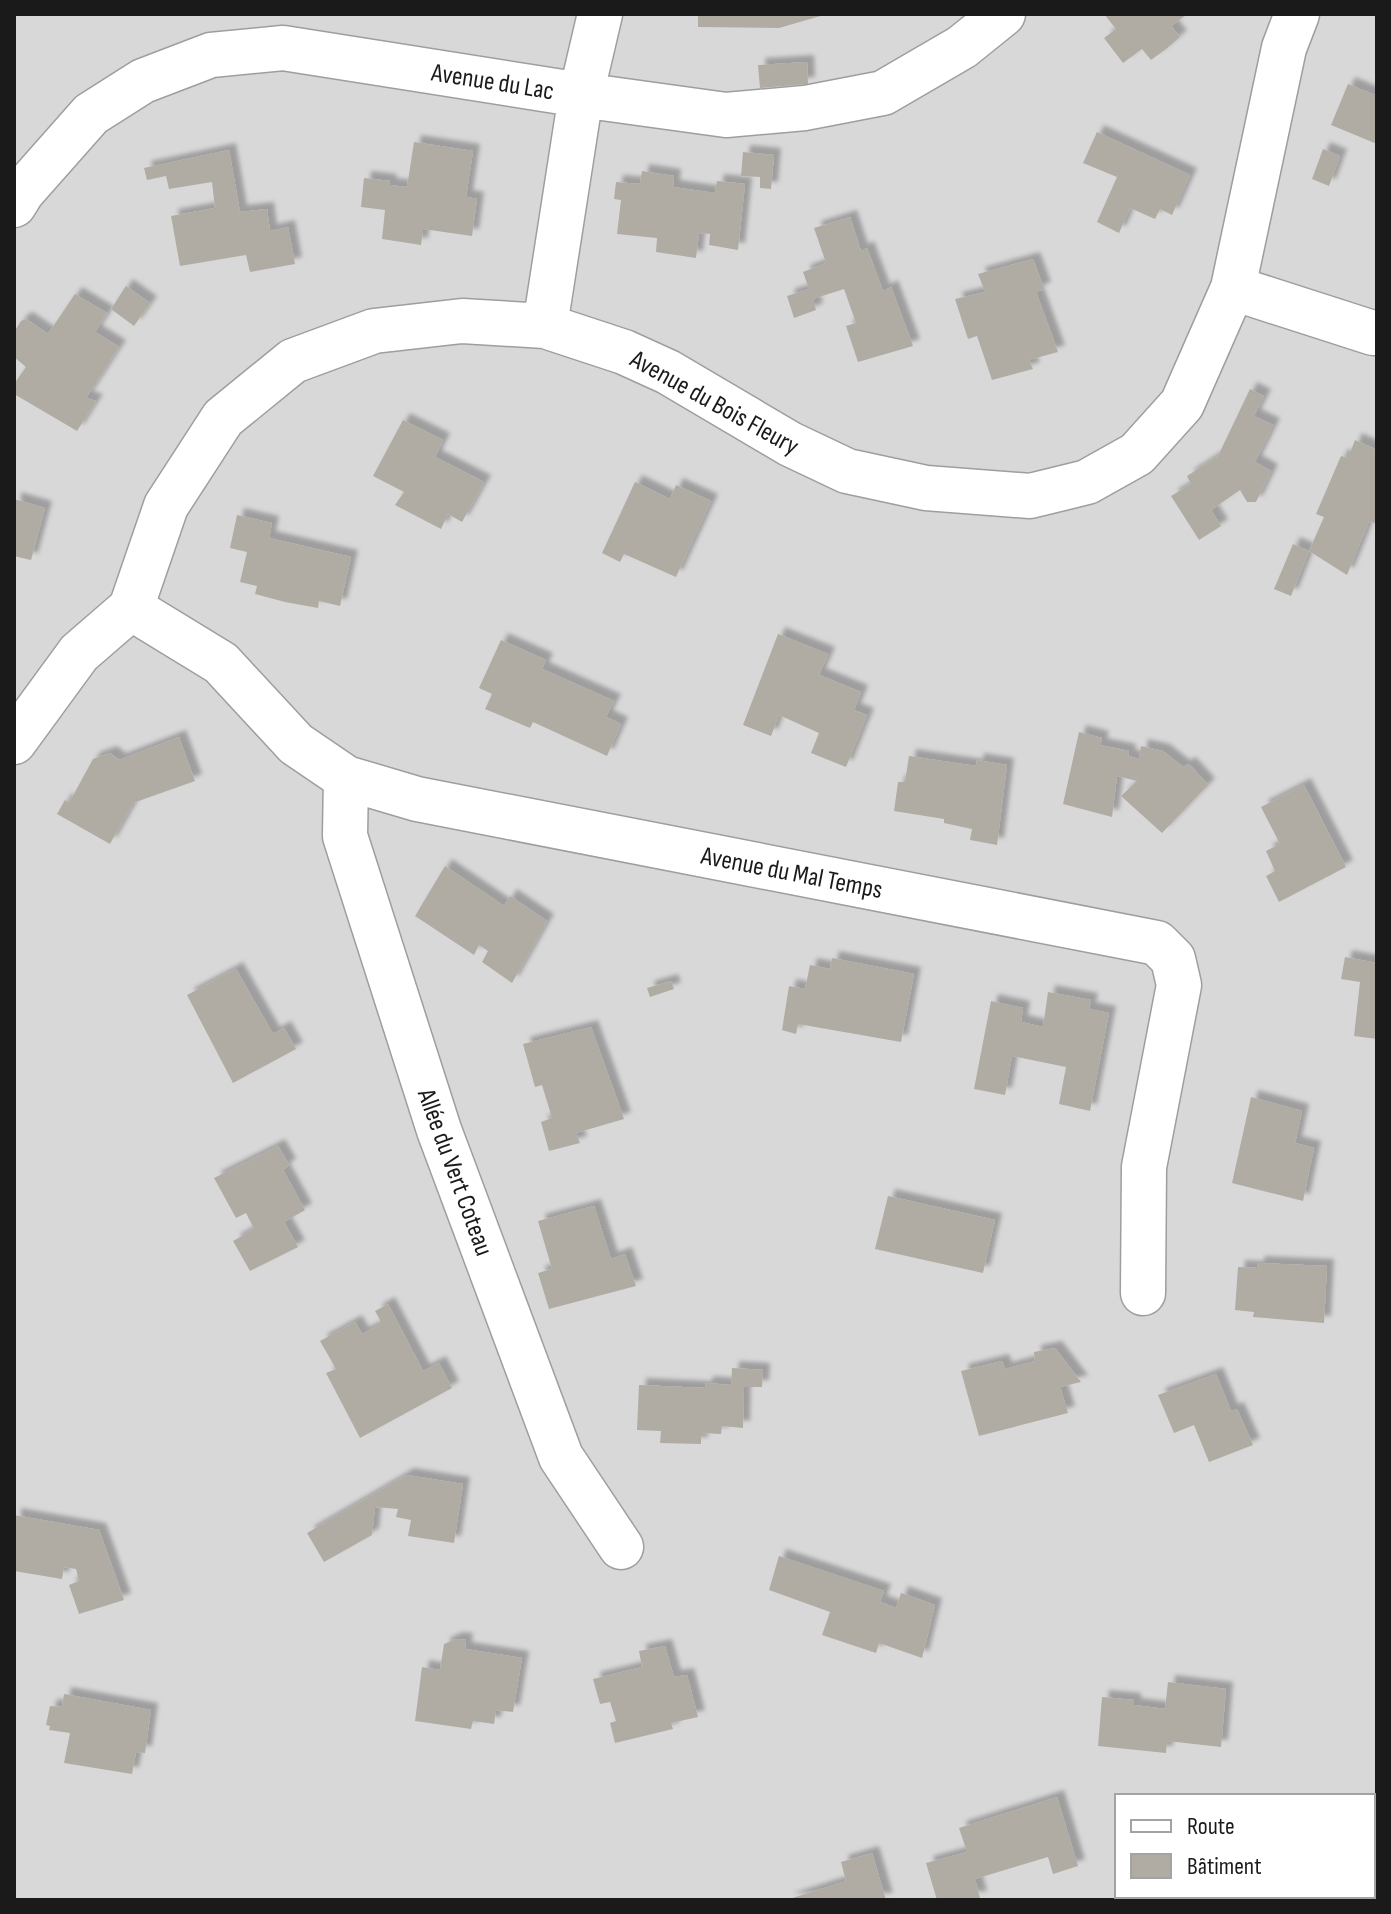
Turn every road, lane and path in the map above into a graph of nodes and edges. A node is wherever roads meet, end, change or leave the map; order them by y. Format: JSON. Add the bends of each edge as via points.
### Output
{"nodes":[{"id":1,"x":600,"y":14,"type":"edge"},
{"id":2,"x":1003,"y":14,"type":"edge"},
{"id":3,"x":1297,"y":14,"type":"edge"},
{"id":4,"x":581,"y":95,"type":"junction"},
{"id":5,"x":14,"y":205,"type":"edge"},
{"id":6,"x":1233,"y":288,"type":"junction"},
{"id":7,"x":545,"y":326,"type":"junction"},
{"id":8,"x":1373,"y":333,"type":"dead end"},
{"id":9,"x":131,"y":608,"type":"junction"},
{"id":10,"x":14,"y":742,"type":"edge"},
{"id":11,"x":346,"y":778,"type":"junction"},
{"id":12,"x":1143,"y":1293,"type":"dead end"},
{"id":13,"x":621,"y":1547,"type":"dead end"}],
"edges":[{"from":1,"to":4,"type":"street"},
{"from":2,"to":4,"type":"street","name":"Avenue du Lac","via":[[962,47],[883,93],[868,96],[726,115]]},
{"from":3,"to":6,"type":"street","name":"Avenue du Bois Fleury","via":[[1284,48]]},
{"from":4,"to":5,"type":"street","name":"Avenue du Lac","via":[[283,48],[211,55],[143,81],[91,114]]},
{"from":4,"to":7,"type":"street"},
{"from":6,"to":7,"type":"street","name":"Avenue du Bois Fleury","via":[[1182,404],[1137,454],[1087,482],[1030,496],[926,488],[847,471],[668,372]]},
{"from":6,"to":8,"type":"street"},
{"from":7,"to":9,"type":"street","name":"Avenue du Bois Fleury","via":[[462,321],[374,331],[293,361],[223,418],[166,506]]},
{"from":9,"to":10,"type":"street","via":[[79,653]]},
{"from":9,"to":11,"type":"street","name":"Avenue du Mal Temps","via":[[221,663],[296,744]]},
{"from":11,"to":12,"type":"street","name":"Avenue du Mal Temps","via":[[417,799],[1157,943],[1173,959],[1179,985],[1144,1167]]},
{"from":11,"to":13,"type":"street","name":"Allée du Vert Coteau","via":[[345,836],[439,1130],[561,1457]]}]}
